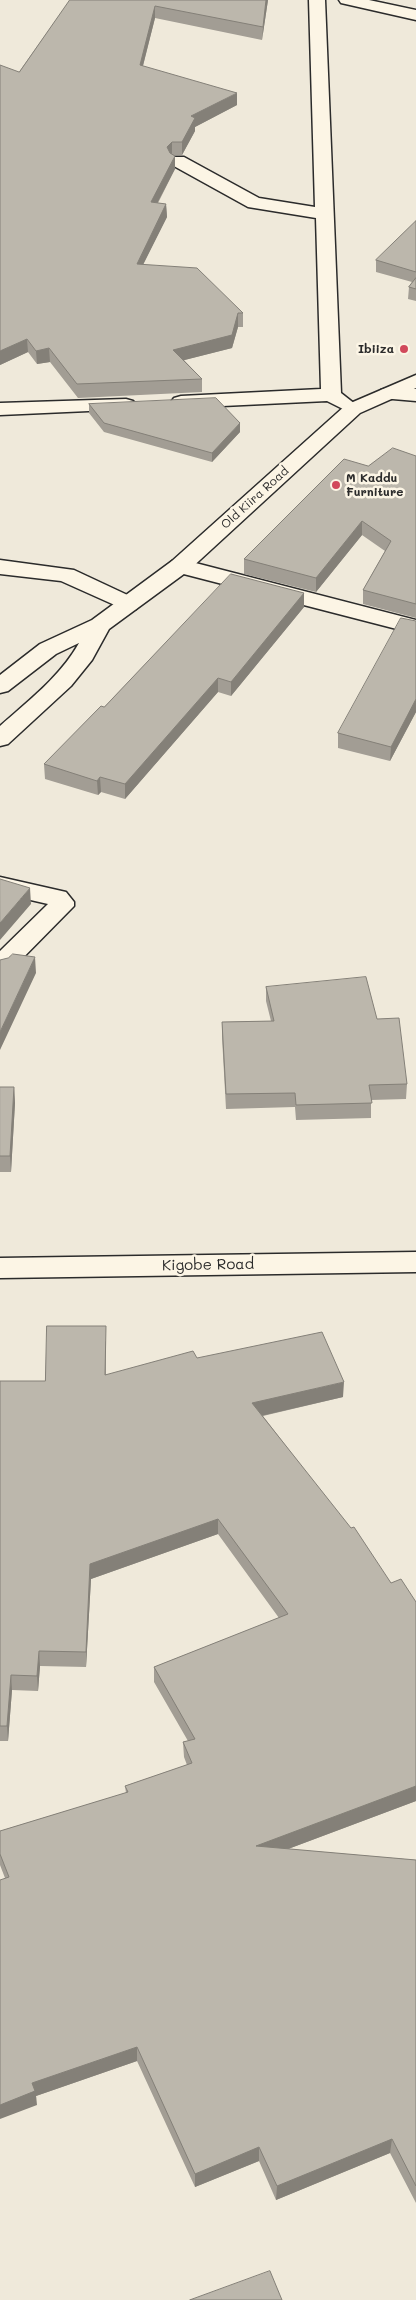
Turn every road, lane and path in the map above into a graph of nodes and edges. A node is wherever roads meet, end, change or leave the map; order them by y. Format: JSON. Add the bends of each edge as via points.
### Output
{"nodes":[{"id":1,"x":317,"y":0,"type":"edge"},
{"id":2,"x":347,"y":0,"type":"edge"},
{"id":3,"x":416,"y":15,"type":"edge"},
{"id":4,"x":178,"y":160,"type":"edge"},
{"id":5,"x":323,"y":214,"type":"junction"},
{"id":6,"x":416,"y":381,"type":"edge"},
{"id":7,"x":388,"y":394,"type":"junction"},
{"id":8,"x":331,"y":395,"type":"junction"},
{"id":9,"x":416,"y":395,"type":"edge"},
{"id":10,"x":0,"y":409,"type":"edge"},
{"id":11,"x":353,"y":409,"type":"junction"},
{"id":12,"x":180,"y":566,"type":"junction"},
{"id":13,"x":0,"y":567,"type":"edge"},
{"id":14,"x":128,"y":604,"type":"junction"},
{"id":15,"x":100,"y":625,"type":"junction"},
{"id":16,"x":416,"y":627,"type":"edge"},
{"id":17,"x":0,"y":686,"type":"edge"},
{"id":18,"x":0,"y":739,"type":"edge"},
{"id":19,"x":0,"y":885,"type":"edge"},
{"id":20,"x":0,"y":966,"type":"edge"},
{"id":21,"x":416,"y":1262,"type":"edge"},
{"id":22,"x":0,"y":1268,"type":"edge"}],
"edges":[{"from":1,"to":5,"type":"street"},
{"from":2,"to":3,"type":"street"},
{"from":4,"to":5,"type":"street","via":[[254,203]]},
{"from":5,"to":8,"type":"street"},
{"from":6,"to":7,"type":"street","name":"Old Kiira Road"},
{"from":7,"to":9,"type":"street"},
{"from":7,"to":11,"type":"street","name":"Old Kiira Road"},
{"from":8,"to":10,"type":"street"},
{"from":8,"to":11,"type":"street"},
{"from":11,"to":12,"type":"street","name":"Old Kiira Road"},
{"from":12,"to":14,"type":"street","name":"Old Kiira Road"},
{"from":12,"to":16,"type":"street"},
{"from":13,"to":14,"type":"street","via":[[66,575]]},
{"from":14,"to":15,"type":"street","name":"Old Kiira Road"},
{"from":15,"to":17,"type":"street","name":"Old Kiira Road","via":[[48,649]]},
{"from":15,"to":18,"type":"street","name":"Old Kiira Road","via":[[81,660],[63,681]]},
{"from":19,"to":20,"type":"street","via":[[57,898],[61,902],[61,906]]},
{"from":21,"to":22,"type":"street","name":"Kigobe Road"}]}
